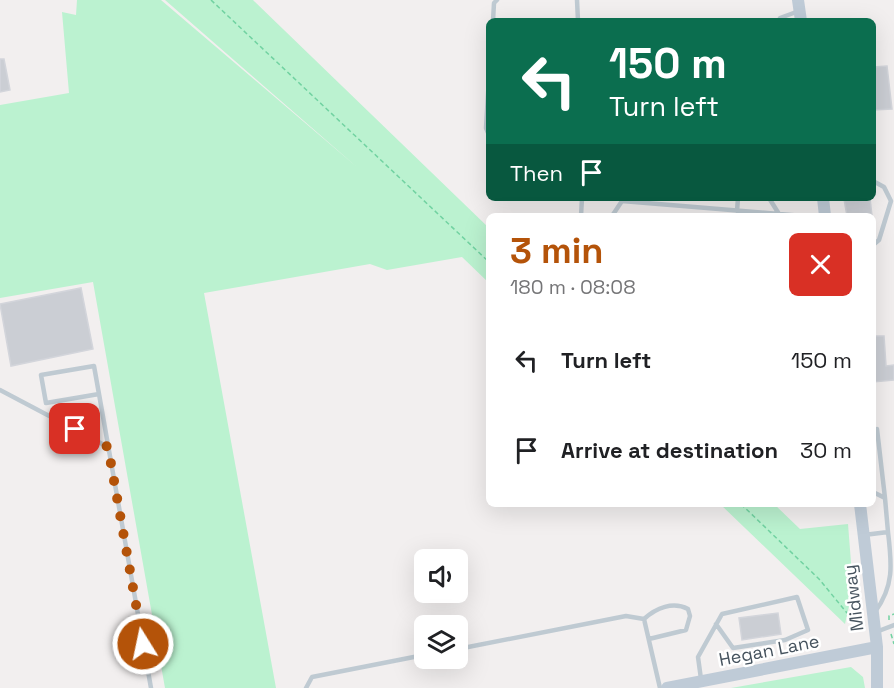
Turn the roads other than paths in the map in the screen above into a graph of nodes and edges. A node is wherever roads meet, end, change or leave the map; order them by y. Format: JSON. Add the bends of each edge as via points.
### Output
{"nodes":[{"id":1,"x":577,"y":0,"type":"edge"},
{"id":2,"x":494,"y":1,"type":"edge"},
{"id":3,"x":800,"y":11,"type":"edge"},
{"id":4,"x":493,"y":18,"type":"edge"},
{"id":5,"x":578,"y":18,"type":"edge"},
{"id":6,"x":780,"y":18,"type":"edge"},
{"id":7,"x":876,"y":183,"type":"edge"},
{"id":8,"x":633,"y":201,"type":"edge"},
{"id":9,"x":738,"y":201,"type":"edge"},
{"id":10,"x":737,"y":210,"type":"junction"},
{"id":11,"x":768,"y":213,"type":"edge"},
{"id":12,"x":876,"y":242,"type":"edge"},
{"id":13,"x":0,"y":390,"type":"edge"},
{"id":14,"x":99,"y":394,"type":"junction"},
{"id":15,"x":46,"y":403,"type":"junction"},
{"id":16,"x":41,"y":412,"type":"junction"},
{"id":17,"x":877,"y":429,"type":"dead end"},
{"id":18,"x":108,"y":447,"type":"junction"},
{"id":19,"x":876,"y":494,"type":"edge"},
{"id":20,"x":885,"y":498,"type":"junction"},
{"id":21,"x":860,"y":507,"type":"edge"},
{"id":22,"x":888,"y":532,"type":"junction"},
{"id":23,"x":864,"y":535,"type":"junction"},
{"id":24,"x":873,"y":614,"type":"junction"},
{"id":25,"x":644,"y":619,"type":"junction"},
{"id":26,"x":716,"y":624,"type":"junction"},
{"id":27,"x":894,"y":625,"type":"edge"},
{"id":28,"x":876,"y":632,"type":"junction"},
{"id":29,"x":649,"y":639,"type":"junction"},
{"id":30,"x":468,"y":647,"type":"edge"},
{"id":31,"x":878,"y":647,"type":"junction"},
{"id":32,"x":414,"y":657,"type":"edge"},
{"id":33,"x":702,"y":681,"type":"junction"},
{"id":34,"x":682,"y":687,"type":"edge"},
{"id":35,"x":151,"y":688,"type":"edge"},
{"id":36,"x":306,"y":688,"type":"edge"},
{"id":37,"x":660,"y":688,"type":"edge"},
{"id":38,"x":667,"y":688,"type":"edge"},
{"id":39,"x":878,"y":688,"type":"edge"}],
"edges":[{"from":1,"to":5,"type":"lane"},
{"from":2,"to":4,"type":"lane"},
{"from":3,"to":6,"type":"lane"},
{"from":7,"to":12,"type":"lane","via":[[884,187],[891,201]]},
{"from":8,"to":10,"type":"lane"},
{"from":9,"to":10,"type":"lane"},
{"from":10,"to":11,"type":"lane"},
{"from":13,"to":16,"type":"lane"},
{"from":14,"to":15,"type":"lane"},
{"from":14,"to":15,"type":"lane","via":[[94,366],[41,375]]},
{"from":14,"to":18,"type":"lane"},
{"from":15,"to":16,"type":"lane"},
{"from":16,"to":18,"type":"lane"},
{"from":17,"to":20,"type":"lane"},
{"from":18,"to":35,"type":"lane"},
{"from":19,"to":20,"type":"lane"},
{"from":20,"to":22,"type":"lane"},
{"from":21,"to":23,"type":"street","name":"Midway"},
{"from":22,"to":23,"type":"lane"},
{"from":22,"to":24,"type":"lane","via":[[894,579],[889,598]]},
{"from":23,"to":24,"type":"street","name":"Midway"},
{"from":24,"to":28,"type":"street","name":"Midway"},
{"from":25,"to":29,"type":"lane"},
{"from":25,"to":29,"type":"lane","via":[[655,609],[680,605],[688,609],[690,616],[686,630]]},
{"from":25,"to":30,"type":"lane","via":[[626,616]]},
{"from":26,"to":26,"type":"lane","via":[[722,614],[797,597],[808,630],[785,640],[733,648]]},
{"from":26,"to":33,"type":"lane","via":[[698,657]]},
{"from":27,"to":28,"type":"lane"},
{"from":28,"to":31,"type":"street","name":"Midway"},
{"from":29,"to":37,"type":"lane"},
{"from":31,"to":33,"type":"street","name":"Hegan Lane"},
{"from":31,"to":39,"type":"street","name":"Midway"},
{"from":32,"to":36,"type":"lane","via":[[312,677]]},
{"from":33,"to":34,"type":"street","name":"Hegan Lane"},
{"from":34,"to":38,"type":"street","name":"Hegan Lane"}]}
